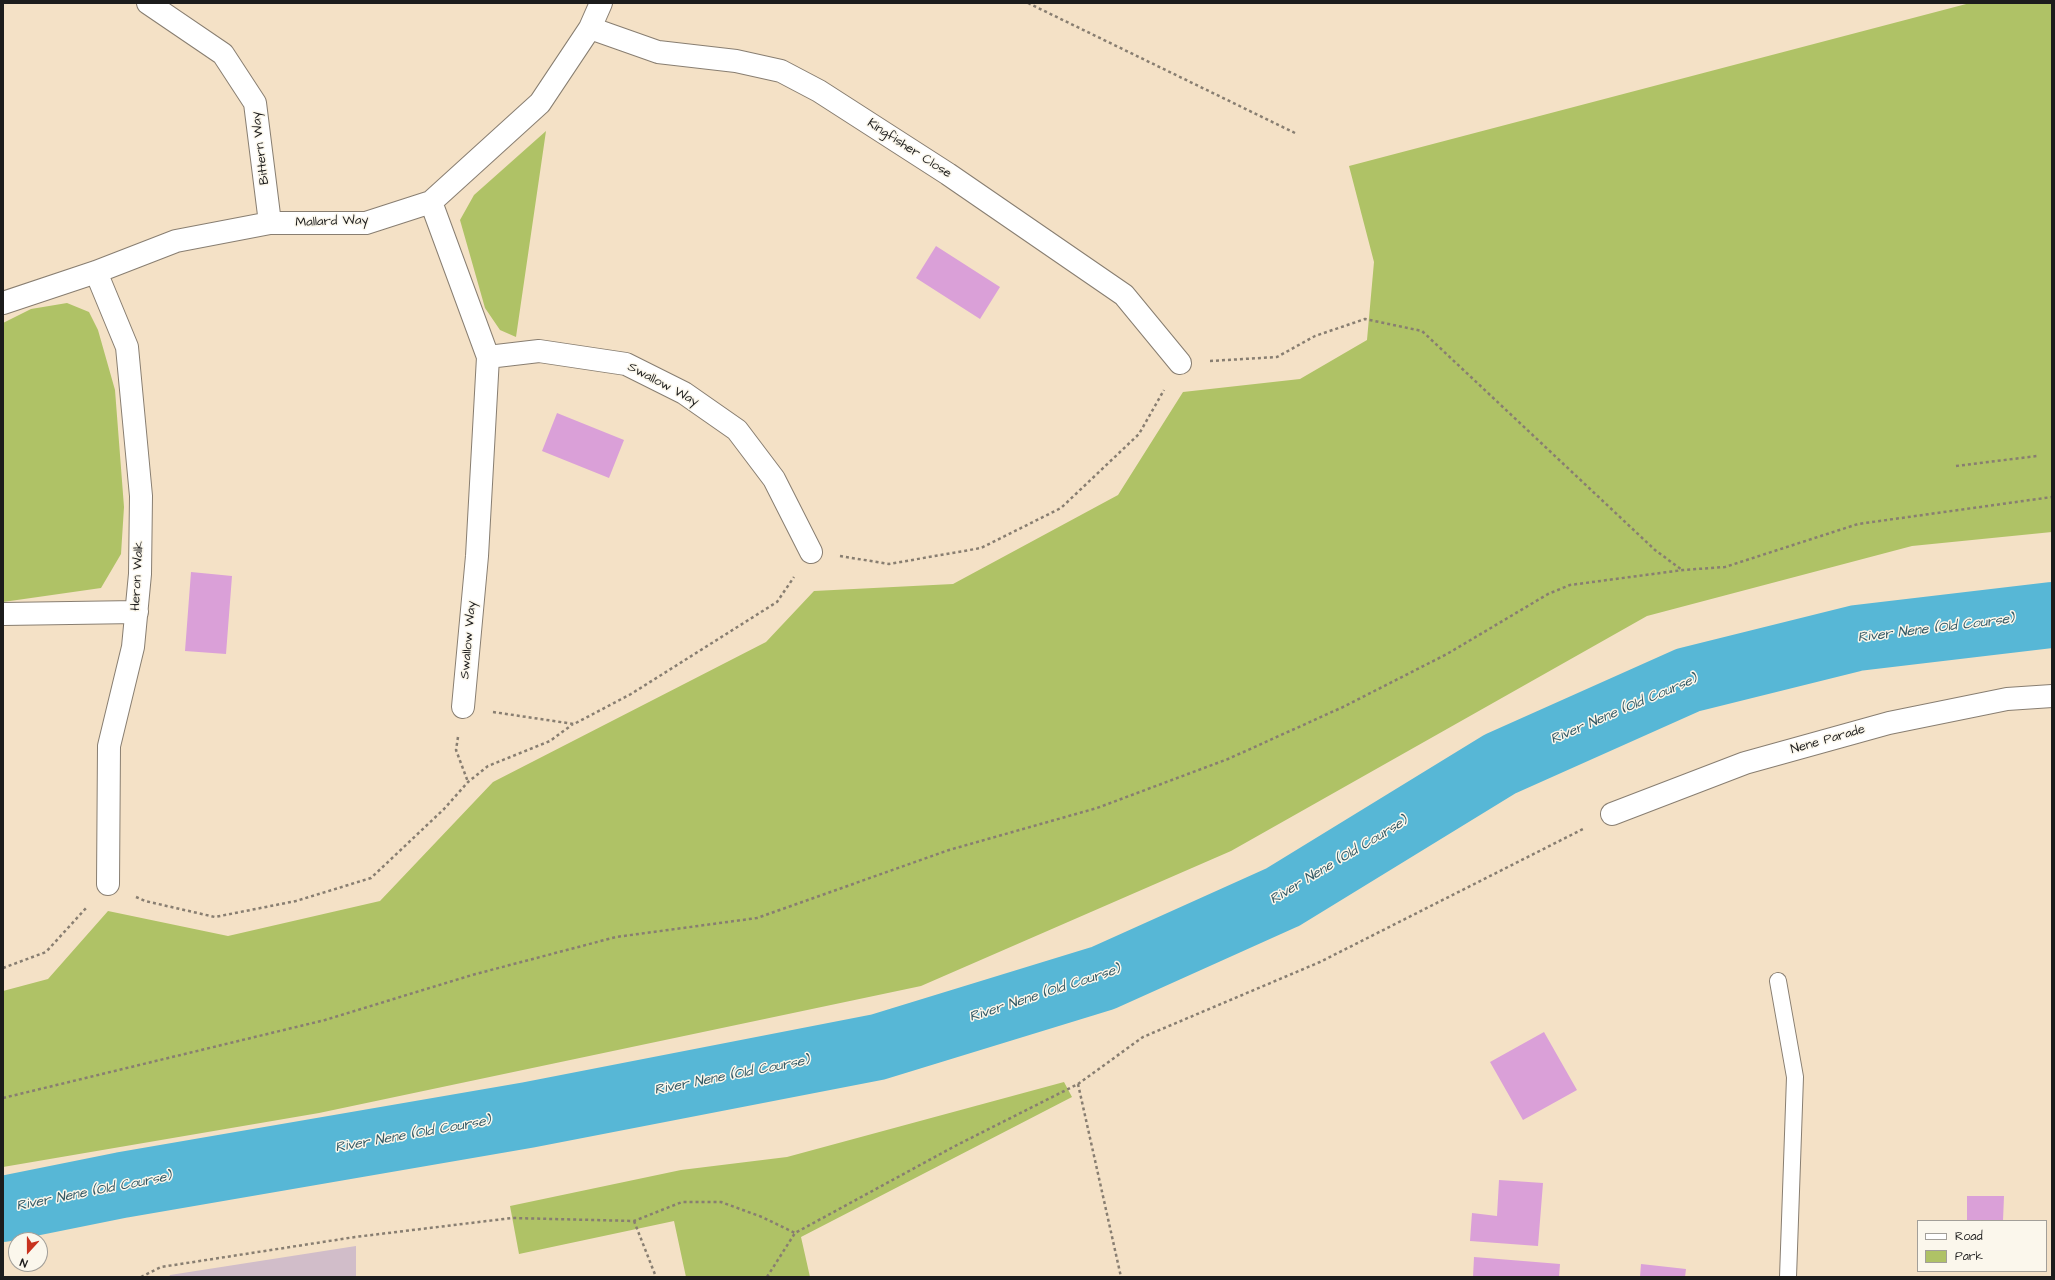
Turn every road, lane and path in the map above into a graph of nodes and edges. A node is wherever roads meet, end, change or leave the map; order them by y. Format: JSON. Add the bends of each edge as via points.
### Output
{"nodes":[{"id":1,"x":148,"y":3,"type":"edge"},
{"id":2,"x":601,"y":3,"type":"edge"},
{"id":3,"x":1028,"y":3,"type":"edge"},
{"id":4,"x":590,"y":28,"type":"junction"},
{"id":5,"x":1295,"y":133,"type":"dead end"},
{"id":6,"x":431,"y":202,"type":"junction"},
{"id":7,"x":270,"y":223,"type":"junction"},
{"id":8,"x":96,"y":272,"type":"junction"},
{"id":9,"x":3,"y":303,"type":"edge"},
{"id":10,"x":488,"y":357,"type":"junction"},
{"id":11,"x":1180,"y":363,"type":"junction"},
{"id":12,"x":2037,"y":456,"type":"dead end"},
{"id":13,"x":1956,"y":466,"type":"dead end"},
{"id":14,"x":2052,"y":497,"type":"edge"},
{"id":15,"x":811,"y":552,"type":"junction"},
{"id":16,"x":1683,"y":570,"type":"junction"},
{"id":17,"x":137,"y":612,"type":"junction"},
{"id":18,"x":3,"y":614,"type":"edge"},
{"id":19,"x":2052,"y":696,"type":"edge"},
{"id":20,"x":463,"y":707,"type":"junction"},
{"id":21,"x":574,"y":724,"type":"junction"},
{"id":22,"x":468,"y":782,"type":"junction"},
{"id":23,"x":1612,"y":814,"type":"joint"},
{"id":24,"x":108,"y":884,"type":"junction"},
{"id":25,"x":3,"y":968,"type":"edge"},
{"id":26,"x":1778,"y":981,"type":"dead end"},
{"id":27,"x":1078,"y":1084,"type":"junction"},
{"id":28,"x":3,"y":1098,"type":"edge"},
{"id":29,"x":634,"y":1221,"type":"junction"},
{"id":30,"x":795,"y":1233,"type":"junction"},
{"id":31,"x":141,"y":1277,"type":"edge"},
{"id":32,"x":656,"y":1277,"type":"edge"},
{"id":33,"x":767,"y":1277,"type":"edge"},
{"id":34,"x":1121,"y":1277,"type":"edge"},
{"id":35,"x":1788,"y":1277,"type":"edge"}],
"edges":[{"from":1,"to":7,"type":"street","name":"Bittern Way","via":[[223,54],[255,103]]},
{"from":2,"to":4,"type":"street","name":"Mallard Way"},
{"from":3,"to":5,"type":"path"},
{"from":4,"to":6,"type":"street","name":"Mallard Way","via":[[540,103]]},
{"from":4,"to":11,"type":"street","name":"Kingfisher Close","via":[[658,52],[736,60],[781,71],[819,91],[948,174],[1124,295]]},
{"from":6,"to":7,"type":"street","name":"Mallard Way","via":[[366,223]]},
{"from":6,"to":10,"type":"street","name":"Swallow Way"},
{"from":7,"to":8,"type":"street","name":"Mallard Way","via":[[176,241]]},
{"from":8,"to":9,"type":"street","name":"Mallard Way"},
{"from":8,"to":17,"type":"street","name":"Heron Walk","via":[[127,347],[141,496]]},
{"from":10,"to":15,"type":"street","name":"Swallow Way","via":[[539,351],[626,364],[684,393],[737,430],[774,479]]},
{"from":10,"to":20,"type":"street","name":"Swallow Way","via":[[477,556]]},
{"from":11,"to":15,"type":"path","via":[[1139,434],[1061,508],[981,548],[889,564]]},
{"from":11,"to":16,"type":"path","via":[[1277,357],[1315,336],[1365,319],[1422,331],[1655,550]]},
{"from":12,"to":13,"type":"path"},
{"from":14,"to":16,"type":"path","via":[[1858,524],[1725,567]]},
{"from":15,"to":21,"type":"path","via":[[777,602],[631,694]]},
{"from":16,"to":28,"type":"path","via":[[1570,586],[1554,592],[1447,654],[1343,707],[1228,759],[1097,808],[949,850],[757,918],[616,937],[472,975],[325,1020]]},
{"from":17,"to":18,"type":"street"},
{"from":17,"to":24,"type":"street","name":"Heron Walk","via":[[133,647],[109,746]]},
{"from":19,"to":23,"type":"street","name":"Nene Parade","via":[[2007,699],[1889,723],[1745,763]]},
{"from":20,"to":21,"type":"path"},
{"from":20,"to":22,"type":"path","via":[[456,750]]},
{"from":21,"to":22,"type":"path","via":[[550,741],[488,766]]},
{"from":22,"to":24,"type":"path","via":[[444,809],[371,878],[296,900],[215,918],[144,901]]},
{"from":23,"to":27,"type":"path","via":[[1320,962],[1143,1038]]},
{"from":24,"to":25,"type":"path","via":[[46,952]]},
{"from":26,"to":35,"type":"lane","via":[[1795,1077]]},
{"from":27,"to":30,"type":"path"},
{"from":27,"to":34,"type":"path"},
{"from":29,"to":30,"type":"path","via":[[682,1202],[721,1202],[762,1217]]},
{"from":29,"to":31,"type":"path","via":[[512,1218],[354,1237],[161,1267]]},
{"from":29,"to":32,"type":"path"},
{"from":30,"to":33,"type":"path"}]}
